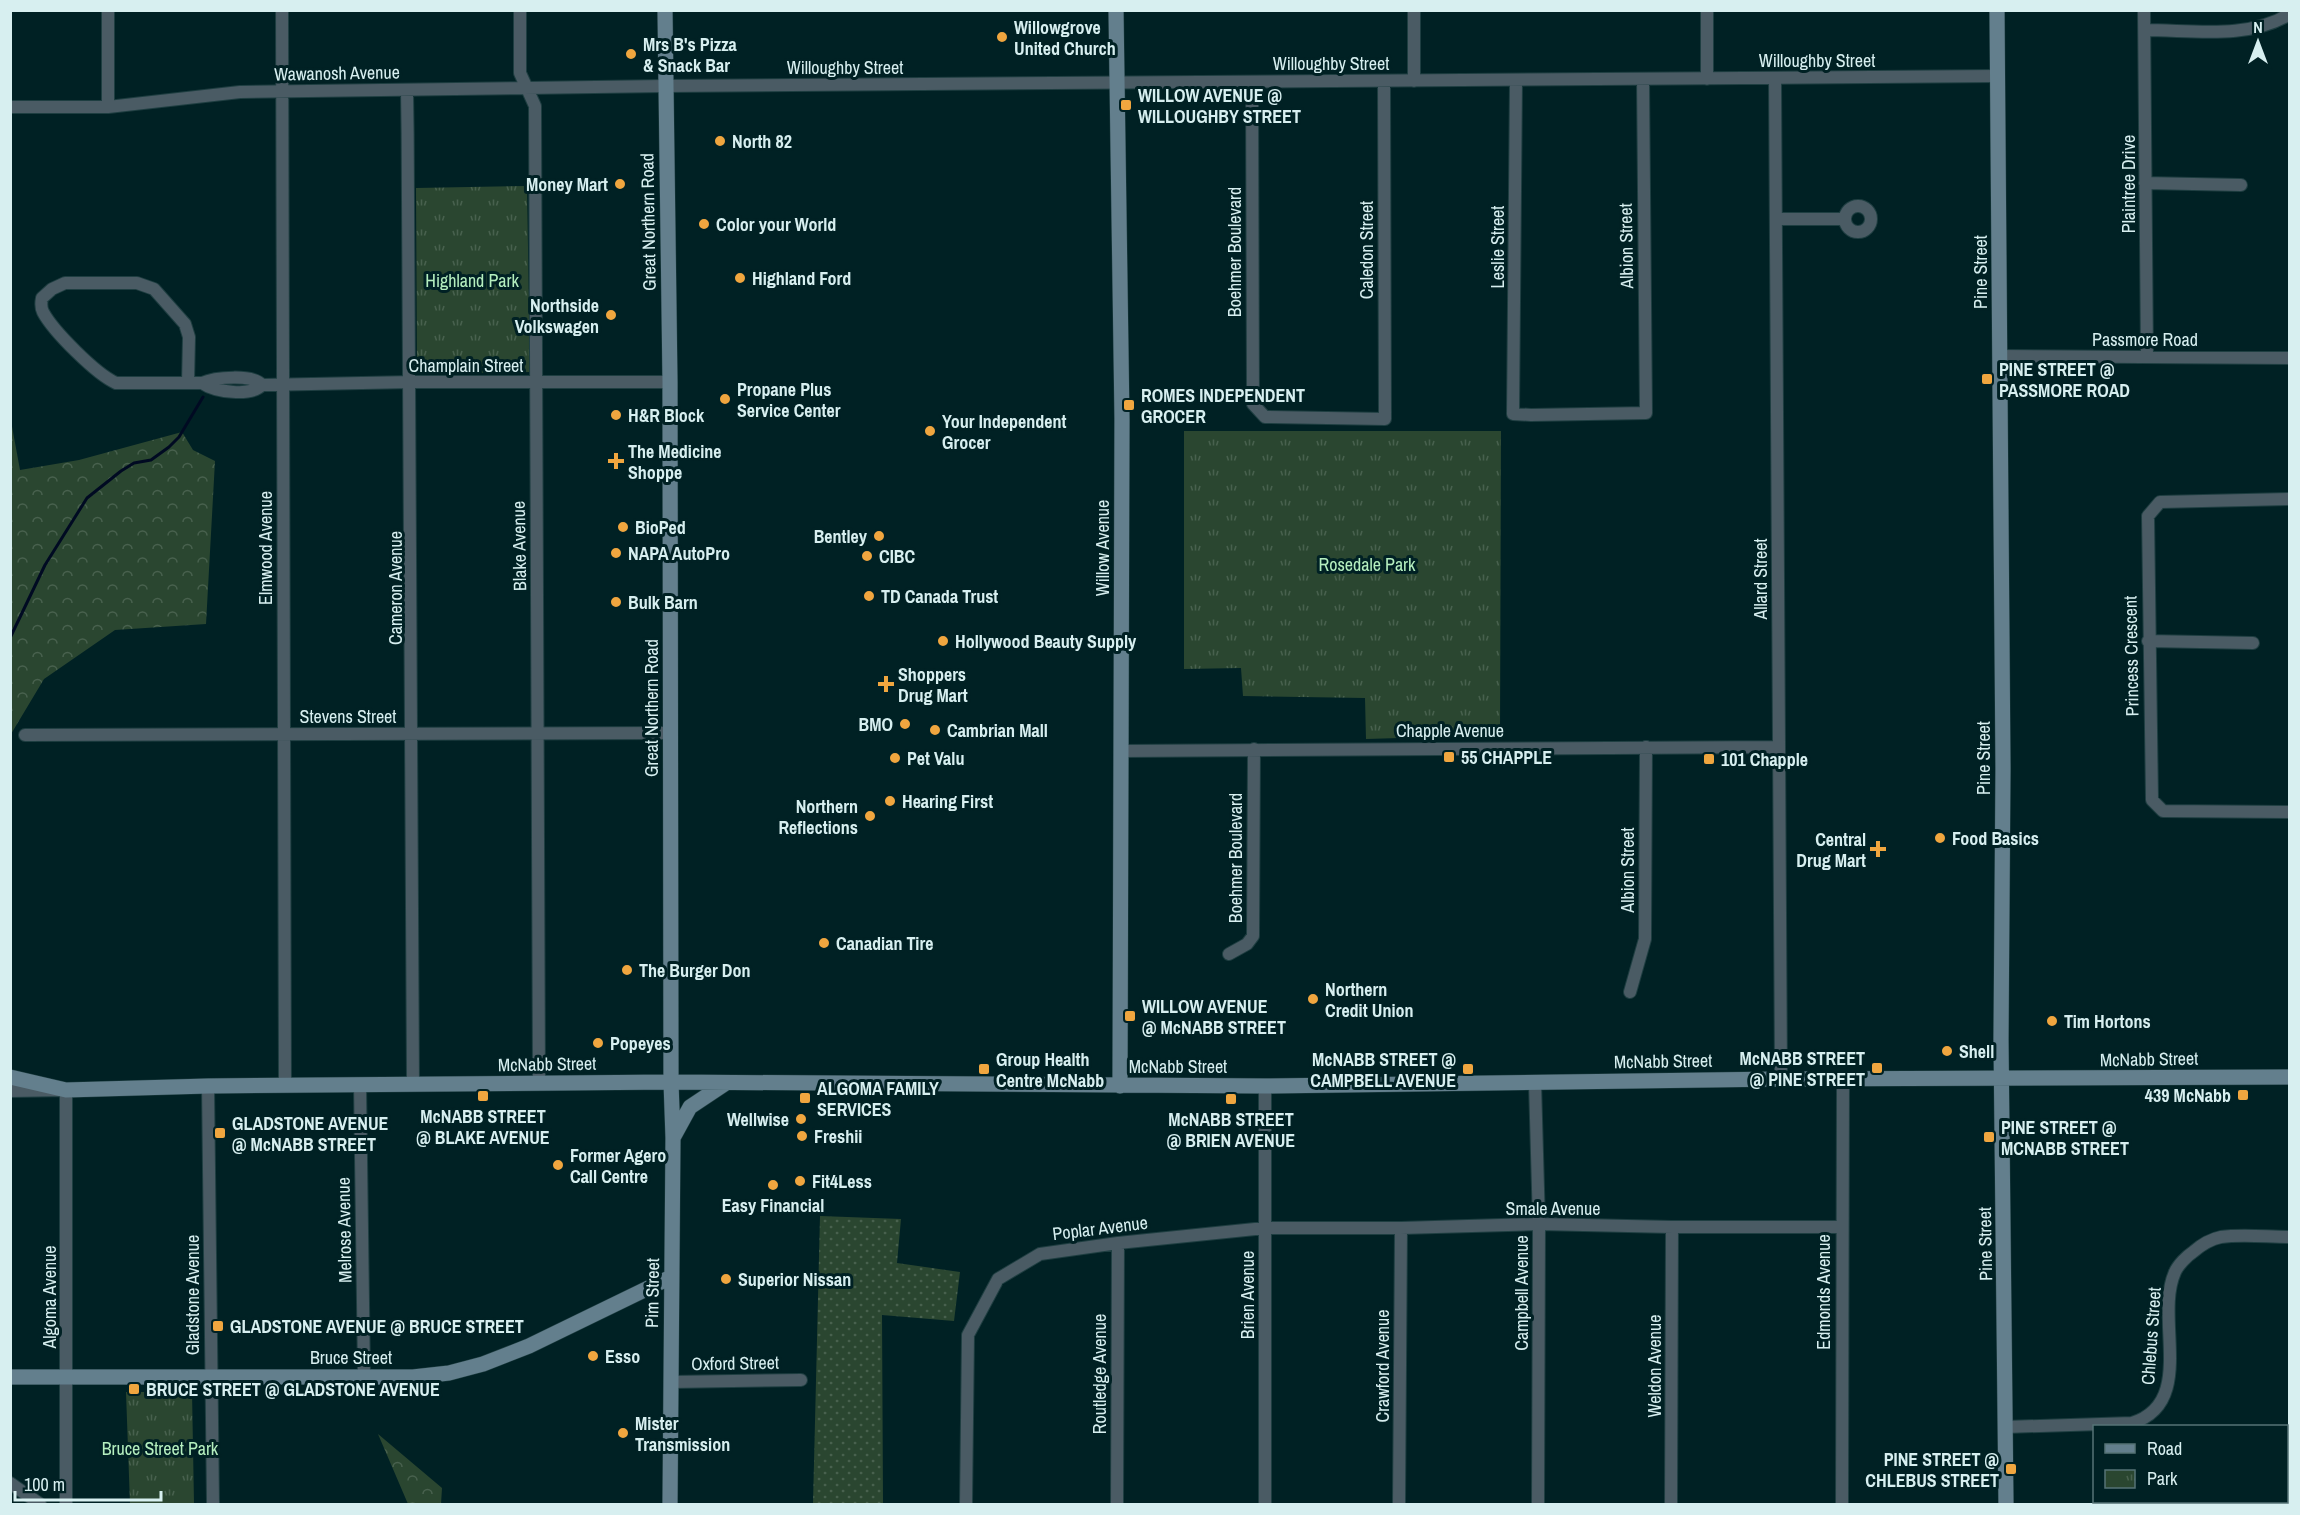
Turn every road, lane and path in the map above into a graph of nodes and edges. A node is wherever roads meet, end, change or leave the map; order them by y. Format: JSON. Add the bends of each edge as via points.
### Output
{"nodes":[{"id":1,"x":108,"y":10,"type":"edge"},
{"id":2,"x":282,"y":10,"type":"edge"},
{"id":3,"x":520,"y":10,"type":"edge"},
{"id":4,"x":665,"y":10,"type":"edge"},
{"id":5,"x":1116,"y":10,"type":"edge"},
{"id":6,"x":1414,"y":10,"type":"edge"},
{"id":7,"x":1707,"y":10,"type":"edge"},
{"id":8,"x":1997,"y":10,"type":"edge"},
{"id":9,"x":2144,"y":10,"type":"edge"},
{"id":10,"x":2289,"y":14,"type":"edge"},
{"id":11,"x":2145,"y":30,"type":"junction"},
{"id":12,"x":1997,"y":76,"type":"junction"},
{"id":13,"x":1775,"y":78,"type":"junction"},
{"id":14,"x":1643,"y":79,"type":"junction"},
{"id":15,"x":1707,"y":79,"type":"junction"},
{"id":16,"x":1516,"y":80,"type":"junction"},
{"id":17,"x":1384,"y":81,"type":"junction"},
{"id":18,"x":1414,"y":81,"type":"junction"},
{"id":19,"x":1252,"y":82,"type":"junction"},
{"id":20,"x":1118,"y":84,"type":"junction"},
{"id":21,"x":665,"y":87,"type":"junction"},
{"id":22,"x":527,"y":89,"type":"junction"},
{"id":23,"x":407,"y":91,"type":"junction"},
{"id":24,"x":282,"y":92,"type":"junction"},
{"id":25,"x":10,"y":107,"type":"edge"},
{"id":26,"x":108,"y":107,"type":"junction"},
{"id":27,"x":2145,"y":183,"type":"junction"},
{"id":28,"x":2241,"y":185,"type":"dead end"},
{"id":29,"x":1776,"y":219,"type":"junction"},
{"id":30,"x":1845,"y":219,"type":"dead end"},
{"id":31,"x":1999,"y":356,"type":"junction"},
{"id":32,"x":2147,"y":357,"type":"junction"},
{"id":33,"x":2289,"y":358,"type":"edge"},
{"id":34,"x":412,"y":382,"type":"junction"},
{"id":35,"x":670,"y":382,"type":"junction"},
{"id":36,"x":188,"y":383,"type":"junction"},
{"id":37,"x":535,"y":383,"type":"junction"},
{"id":38,"x":282,"y":385,"type":"junction"},
{"id":39,"x":1513,"y":414,"type":"joint"},
{"id":40,"x":1265,"y":417,"type":"joint"},
{"id":41,"x":2289,"y":499,"type":"edge"},
{"id":42,"x":2148,"y":641,"type":"junction"},
{"id":43,"x":2253,"y":643,"type":"dead end"},
{"id":44,"x":414,"y":734,"type":"junction"},
{"id":45,"x":538,"y":734,"type":"junction"},
{"id":46,"x":671,"y":734,"type":"junction"},
{"id":47,"x":26,"y":735,"type":"dead end"},
{"id":48,"x":284,"y":735,"type":"junction"},
{"id":49,"x":1646,"y":747,"type":"junction"},
{"id":50,"x":1778,"y":747,"type":"junction"},
{"id":51,"x":1254,"y":749,"type":"junction"},
{"id":52,"x":1121,"y":751,"type":"junction"},
{"id":53,"x":2289,"y":812,"type":"edge"},
{"id":54,"x":1229,"y":954,"type":"dead end"},
{"id":55,"x":1630,"y":992,"type":"dead end"},
{"id":56,"x":10,"y":1077,"type":"edge"},
{"id":57,"x":2289,"y":1077,"type":"edge"},
{"id":58,"x":1781,"y":1079,"type":"junction"},
{"id":59,"x":1843,"y":1079,"type":"junction"},
{"id":60,"x":2002,"y":1079,"type":"junction"},
{"id":61,"x":671,"y":1082,"type":"junction"},
{"id":62,"x":728,"y":1082,"type":"junction"},
{"id":63,"x":538,"y":1083,"type":"junction"},
{"id":64,"x":1535,"y":1083,"type":"junction"},
{"id":65,"x":360,"y":1085,"type":"junction"},
{"id":66,"x":412,"y":1085,"type":"junction"},
{"id":67,"x":208,"y":1086,"type":"junction"},
{"id":68,"x":285,"y":1086,"type":"junction"},
{"id":69,"x":1120,"y":1086,"type":"junction"},
{"id":70,"x":1265,"y":1086,"type":"junction"},
{"id":71,"x":66,"y":1090,"type":"junction"},
{"id":72,"x":10,"y":1091,"type":"edge"},
{"id":73,"x":673,"y":1138,"type":"junction"},
{"id":74,"x":1539,"y":1224,"type":"junction"},
{"id":75,"x":1672,"y":1227,"type":"junction"},
{"id":76,"x":1841,"y":1227,"type":"junction"},
{"id":77,"x":1265,"y":1228,"type":"junction"},
{"id":78,"x":1401,"y":1228,"type":"junction"},
{"id":79,"x":2289,"y":1237,"type":"edge"},
{"id":80,"x":1118,"y":1243,"type":"junction"},
{"id":81,"x":671,"y":1277,"type":"junction"},
{"id":82,"x":364,"y":1375,"type":"junction"},
{"id":83,"x":10,"y":1377,"type":"edge"},
{"id":84,"x":67,"y":1377,"type":"junction"},
{"id":85,"x":211,"y":1377,"type":"junction"},
{"id":86,"x":801,"y":1380,"type":"dead end"},
{"id":87,"x":670,"y":1382,"type":"junction"},
{"id":88,"x":2006,"y":1427,"type":"junction"},
{"id":89,"x":12,"y":1488,"type":"edge"},
{"id":90,"x":39,"y":1504,"type":"edge"},
{"id":91,"x":66,"y":1504,"type":"edge"},
{"id":92,"x":213,"y":1504,"type":"edge"},
{"id":93,"x":670,"y":1504,"type":"edge"},
{"id":94,"x":966,"y":1504,"type":"edge"},
{"id":95,"x":1117,"y":1504,"type":"edge"},
{"id":96,"x":1265,"y":1504,"type":"edge"},
{"id":97,"x":1400,"y":1504,"type":"edge"},
{"id":98,"x":1538,"y":1504,"type":"edge"},
{"id":99,"x":1671,"y":1504,"type":"edge"},
{"id":100,"x":1842,"y":1504,"type":"edge"},
{"id":101,"x":2006,"y":1504,"type":"edge"}],
"edges":[{"from":1,"to":26,"type":"street"},
{"from":2,"to":24,"type":"street","name":"Elmwood Avenue"},
{"from":3,"to":22,"type":"street","name":"Blake Avenue","via":[[520,73]]},
{"from":4,"to":21,"type":"main road","name":"Great Northern Road"},
{"from":5,"to":20,"type":"main road","name":"Willow Avenue"},
{"from":6,"to":18,"type":"street"},
{"from":7,"to":15,"type":"street"},
{"from":8,"to":12,"type":"main road","name":"Pine Street"},
{"from":9,"to":11,"type":"street","name":"Plaintree Drive"},
{"from":10,"to":11,"type":"street","via":[[2245,31]]},
{"from":11,"to":27,"type":"street","name":"Plaintree Drive"},
{"from":12,"to":13,"type":"street","name":"Willoughby Street"},
{"from":12,"to":31,"type":"main road","name":"Pine Street"},
{"from":13,"to":15,"type":"street","name":"Willoughby Street"},
{"from":13,"to":29,"type":"street","name":"Allard Street"},
{"from":14,"to":15,"type":"street","name":"Willoughby Street"},
{"from":14,"to":16,"type":"street","name":"Willoughby Street"},
{"from":14,"to":39,"type":"street","name":"Albion Street","via":[[1646,413]]},
{"from":16,"to":18,"type":"street","name":"Willoughby Street"},
{"from":16,"to":39,"type":"street","name":"Leslie Street"},
{"from":17,"to":18,"type":"street","name":"Willoughby Street"},
{"from":17,"to":19,"type":"street","name":"Willoughby Street"},
{"from":17,"to":40,"type":"street","name":"Caledon Street","via":[[1385,418]]},
{"from":19,"to":20,"type":"street","name":"Willoughby Street"},
{"from":19,"to":40,"type":"street","name":"Boehmer Boulevard","via":[[1253,404]]},
{"from":20,"to":21,"type":"street","name":"Willoughby Street"},
{"from":20,"to":52,"type":"main road","name":"Willow Avenue"},
{"from":21,"to":22,"type":"street","name":"Wawanosh Avenue"},
{"from":21,"to":35,"type":"main road","name":"Great Northern Road"},
{"from":22,"to":23,"type":"street","name":"Wawanosh Avenue"},
{"from":22,"to":37,"type":"street","name":"Blake Avenue","via":[[534,106]]},
{"from":23,"to":24,"type":"street","name":"Wawanosh Avenue"},
{"from":23,"to":34,"type":"street","name":"Cameron Avenue"},
{"from":24,"to":26,"type":"street","name":"Wawanosh Avenue","via":[[240,92]]},
{"from":24,"to":38,"type":"street","name":"Elmwood Avenue"},
{"from":25,"to":26,"type":"street","name":"Wawanosh Avenue"},
{"from":27,"to":28,"type":"street"},
{"from":27,"to":32,"type":"street","name":"Plaintree Drive"},
{"from":29,"to":30,"type":"street"},
{"from":29,"to":50,"type":"street","name":"Allard Street"},
{"from":31,"to":32,"type":"street","name":"Passmore Road"},
{"from":31,"to":60,"type":"main road","name":"Pine Street"},
{"from":32,"to":33,"type":"street","name":"Passmore Road"},
{"from":34,"to":37,"type":"street","name":"Champlain Street"},
{"from":34,"to":38,"type":"street","name":"Champlain Street"},
{"from":34,"to":44,"type":"street","name":"Cameron Avenue"},
{"from":35,"to":37,"type":"street","name":"Champlain Street"},
{"from":35,"to":46,"type":"main road","name":"Great Northern Road"},
{"from":36,"to":36,"type":"street","name":"Champlain Street","via":[[189,337],[185,324],[154,289],[137,283],[65,283],[42,298],[41,310],[59,334],[105,378],[116,383]]},
{"from":36,"to":38,"type":"street","name":"Champlain Street","via":[[253,379],[262,385]]},
{"from":37,"to":45,"type":"street","name":"Blake Avenue"},
{"from":38,"to":48,"type":"street","name":"Elmwood Avenue"},
{"from":41,"to":42,"type":"street","name":"Princess Crescent","via":[[2160,502],[2148,516]]},
{"from":42,"to":43,"type":"street"},
{"from":42,"to":53,"type":"street","name":"Princess Crescent","via":[[2152,800],[2163,811]]},
{"from":44,"to":45,"type":"street","name":"Stevens Street"},
{"from":44,"to":48,"type":"street","name":"Stevens Street"},
{"from":44,"to":66,"type":"street","name":"Cameron Avenue"},
{"from":45,"to":46,"type":"street","name":"Stevens Street"},
{"from":45,"to":63,"type":"street","name":"Blake Avenue"},
{"from":46,"to":61,"type":"main road","name":"Great Northern Road"},
{"from":47,"to":48,"type":"street","name":"Stevens Street"},
{"from":48,"to":68,"type":"street","name":"Elmwood Avenue"},
{"from":49,"to":50,"type":"street","name":"Chapple Avenue"},
{"from":49,"to":51,"type":"street","name":"Chapple Avenue"},
{"from":49,"to":55,"type":"street","name":"Albion Street","via":[[1645,939]]},
{"from":50,"to":58,"type":"street","name":"Allard Street"},
{"from":51,"to":52,"type":"street","name":"Chapple Avenue"},
{"from":51,"to":54,"type":"street","name":"Boehmer Boulevard","via":[[1253,936]]},
{"from":52,"to":69,"type":"main road","name":"Willow Avenue"},
{"from":56,"to":71,"type":"main road","name":"McNabb Street"},
{"from":57,"to":60,"type":"main road","name":"McNabb Street"},
{"from":58,"to":59,"type":"main road","name":"McNabb Street"},
{"from":58,"to":64,"type":"main road","name":"McNabb Street"},
{"from":59,"to":60,"type":"main road","name":"McNabb Street"},
{"from":59,"to":76,"type":"street","name":"Edmonds Avenue"},
{"from":60,"to":88,"type":"main road","name":"Pine Street"},
{"from":61,"to":62,"type":"main road","name":"McNabb Street"},
{"from":61,"to":63,"type":"main road","name":"McNabb Street"},
{"from":61,"to":73,"type":"main road","name":"Pim Street"},
{"from":62,"to":69,"type":"main road","name":"McNabb Street"},
{"from":62,"to":73,"type":"main road","via":[[690,1107]]},
{"from":63,"to":66,"type":"main road","name":"McNabb Street"},
{"from":64,"to":70,"type":"main road","name":"McNabb Street"},
{"from":64,"to":74,"type":"street","name":"Campbell Avenue"},
{"from":65,"to":66,"type":"main road","name":"McNabb Street"},
{"from":65,"to":68,"type":"main road","name":"McNabb Street"},
{"from":65,"to":82,"type":"street","name":"Melrose Avenue"},
{"from":67,"to":68,"type":"main road","name":"McNabb Street"},
{"from":67,"to":71,"type":"main road","name":"McNabb Street"},
{"from":67,"to":85,"type":"street","name":"Gladstone Avenue"},
{"from":69,"to":70,"type":"main road","name":"McNabb Street"},
{"from":70,"to":77,"type":"street","name":"Brien Avenue"},
{"from":71,"to":72,"type":"street","name":"McNabb Street"},
{"from":71,"to":84,"type":"street","name":"Algoma Avenue"},
{"from":73,"to":81,"type":"main road","name":"Pim Street"},
{"from":74,"to":75,"type":"street","name":"Smale Avenue"},
{"from":74,"to":78,"type":"street","name":"Smale Avenue"},
{"from":74,"to":98,"type":"street","name":"Campbell Avenue"},
{"from":75,"to":76,"type":"street","name":"Smale Avenue"},
{"from":75,"to":99,"type":"street","name":"Weldon Avenue"},
{"from":76,"to":100,"type":"street","name":"Edmonds Avenue"},
{"from":77,"to":78,"type":"street","name":"Smale Avenue"},
{"from":77,"to":80,"type":"street","name":"Poplar Avenue"},
{"from":77,"to":96,"type":"street","name":"Brien Avenue"},
{"from":78,"to":97,"type":"street","name":"Crawford Avenue"},
{"from":79,"to":88,"type":"street","name":"Chlebus Street","via":[[2220,1237],[2190,1254],[2175,1272],[2165,1394],[2146,1419],[2132,1424]]},
{"from":80,"to":94,"type":"street","name":"Poplar Avenue","via":[[1040,1254],[998,1279],[968,1335]]},
{"from":80,"to":95,"type":"street","name":"Routledge Avenue"},
{"from":81,"to":82,"type":"main road","name":"Bruce Street","via":[[530,1346],[483,1364],[413,1377]]},
{"from":81,"to":87,"type":"main road","name":"Pim Street"},
{"from":82,"to":85,"type":"main road","name":"Bruce Street"},
{"from":83,"to":84,"type":"main road","name":"Bruce Street"},
{"from":84,"to":85,"type":"main road","name":"Bruce Street"},
{"from":84,"to":91,"type":"street","name":"Algoma Avenue"},
{"from":85,"to":92,"type":"street","name":"Gladstone Avenue"},
{"from":86,"to":87,"type":"street","name":"Oxford Street"},
{"from":87,"to":93,"type":"main road","name":"Pim Street"},
{"from":88,"to":101,"type":"main road","name":"Pine Street"},
{"from":89,"to":90,"type":"street"}]}
